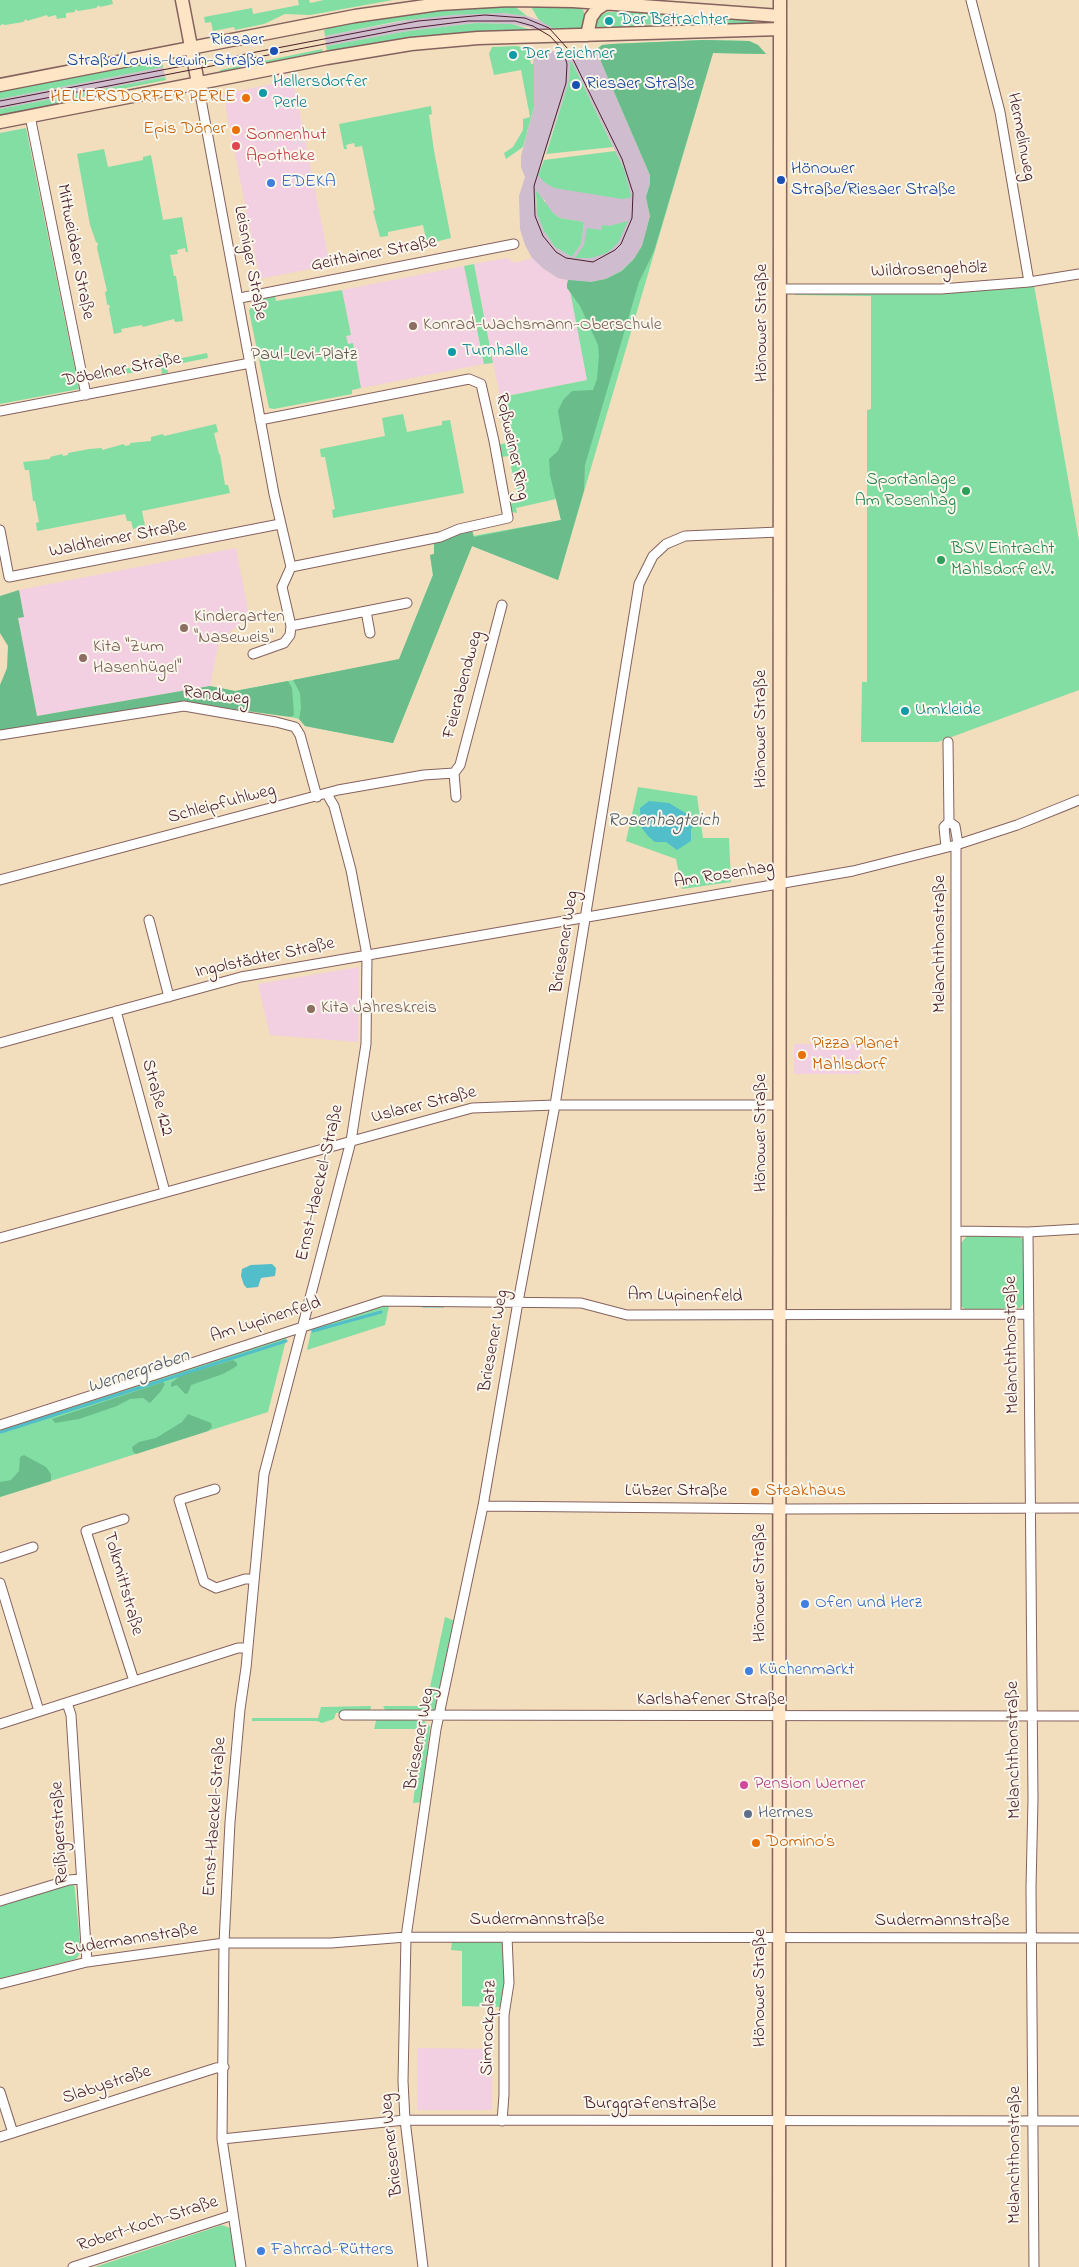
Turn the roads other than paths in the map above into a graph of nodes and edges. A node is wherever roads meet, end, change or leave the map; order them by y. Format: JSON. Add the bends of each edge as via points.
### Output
{"nodes":[{"id":1,"x":182,"y":0,"type":"edge"},
{"id":2,"x":780,"y":0,"type":"edge"},
{"id":3,"x":971,"y":0,"type":"edge"},
{"id":4,"x":439,"y":2,"type":"edge"},
{"id":5,"x":606,"y":4,"type":"junction"},
{"id":6,"x":678,"y":9,"type":"junction"},
{"id":7,"x":780,"y":16,"type":"junction"},
{"id":8,"x":780,"y":29,"type":"junction"},
{"id":9,"x":678,"y":32,"type":"junction"},
{"id":10,"x":587,"y":35,"type":"junction"},
{"id":11,"x":191,"y":48,"type":"junction"},
{"id":12,"x":198,"y":83,"type":"junction"},
{"id":13,"x":0,"y":86,"type":"edge"},
{"id":14,"x":30,"y":116,"type":"junction"},
{"id":15,"x":0,"y":122,"type":"edge"},
{"id":16,"x":514,"y":244,"type":"dead end"},
{"id":17,"x":1079,"y":274,"type":"edge"},
{"id":18,"x":1029,"y":282,"type":"junction"},
{"id":19,"x":780,"y":288,"type":"junction"},
{"id":20,"x":240,"y":298,"type":"junction"},
{"id":21,"x":250,"y":363,"type":"junction"},
{"id":22,"x":86,"y":395,"type":"junction"},
{"id":23,"x":0,"y":412,"type":"edge"},
{"id":24,"x":260,"y":420,"type":"junction"},
{"id":25,"x":280,"y":524,"type":"junction"},
{"id":26,"x":0,"y":530,"type":"edge"},
{"id":27,"x":779,"y":532,"type":"junction"},
{"id":28,"x":291,"y":567,"type":"junction"},
{"id":29,"x":407,"y":603,"type":"dead end"},
{"id":30,"x":502,"y":605,"type":"dead end"},
{"id":31,"x":366,"y":611,"type":"junction"},
{"id":32,"x":291,"y":626,"type":"junction"},
{"id":33,"x":370,"y":633,"type":"dead end"},
{"id":34,"x":253,"y":654,"type":"dead end"},
{"id":35,"x":0,"y":734,"type":"edge"},
{"id":36,"x":948,"y":742,"type":"dead end"},
{"id":37,"x":454,"y":772,"type":"junction"},
{"id":38,"x":327,"y":794,"type":"junction"},
{"id":39,"x":317,"y":796,"type":"junction"},
{"id":40,"x":456,"y":797,"type":"dead end"},
{"id":41,"x":1078,"y":802,"type":"edge"},
{"id":42,"x":949,"y":822,"type":"junction"},
{"id":43,"x":957,"y":844,"type":"junction"},
{"id":44,"x":946,"y":847,"type":"junction"},
{"id":45,"x":0,"y":880,"type":"edge"},
{"id":46,"x":780,"y":883,"type":"junction"},
{"id":47,"x":587,"y":916,"type":"junction"},
{"id":48,"x":149,"y":920,"type":"dead end"},
{"id":49,"x":367,"y":955,"type":"junction"},
{"id":50,"x":169,"y":996,"type":"junction"},
{"id":51,"x":116,"y":1011,"type":"junction"},
{"id":52,"x":0,"y":1043,"type":"edge"},
{"id":53,"x":555,"y":1105,"type":"junction"},
{"id":54,"x":780,"y":1105,"type":"junction"},
{"id":55,"x":351,"y":1142,"type":"junction"},
{"id":56,"x":165,"y":1192,"type":"junction"},
{"id":57,"x":1079,"y":1229,"type":"edge"},
{"id":58,"x":956,"y":1231,"type":"junction"},
{"id":59,"x":1028,"y":1232,"type":"junction"},
{"id":60,"x":0,"y":1238,"type":"edge"},
{"id":61,"x":518,"y":1302,"type":"junction"},
{"id":62,"x":956,"y":1314,"type":"junction"},
{"id":63,"x":1029,"y":1314,"type":"junction"},
{"id":64,"x":779,"y":1315,"type":"junction"},
{"id":65,"x":302,"y":1327,"type":"junction"},
{"id":66,"x":0,"y":1425,"type":"edge"},
{"id":67,"x":215,"y":1489,"type":"dead end"},
{"id":68,"x":483,"y":1506,"type":"junction"},
{"id":69,"x":1031,"y":1508,"type":"junction"},
{"id":70,"x":1079,"y":1508,"type":"edge"},
{"id":71,"x":778,"y":1509,"type":"junction"},
{"id":72,"x":124,"y":1519,"type":"dead end"},
{"id":73,"x":33,"y":1547,"type":"dead end"},
{"id":74,"x":0,"y":1558,"type":"edge"},
{"id":75,"x":254,"y":1579,"type":"junction"},
{"id":76,"x":0,"y":1583,"type":"edge"},
{"id":77,"x":248,"y":1648,"type":"junction"},
{"id":78,"x":134,"y":1682,"type":"junction"},
{"id":79,"x":67,"y":1703,"type":"junction"},
{"id":80,"x":39,"y":1712,"type":"junction"},
{"id":81,"x":344,"y":1715,"type":"dead end"},
{"id":82,"x":1032,"y":1716,"type":"junction"},
{"id":83,"x":1079,"y":1716,"type":"edge"},
{"id":84,"x":440,"y":1717,"type":"junction"},
{"id":85,"x":778,"y":1717,"type":"junction"},
{"id":86,"x":0,"y":1724,"type":"edge"},
{"id":87,"x":80,"y":1879,"type":"junction"},
{"id":88,"x":0,"y":1901,"type":"edge"},
{"id":89,"x":406,"y":1937,"type":"junction"},
{"id":90,"x":507,"y":1937,"type":"junction"},
{"id":91,"x":778,"y":1938,"type":"junction"},
{"id":92,"x":1031,"y":1938,"type":"junction"},
{"id":93,"x":1079,"y":1938,"type":"edge"},
{"id":94,"x":224,"y":1943,"type":"junction"},
{"id":95,"x":87,"y":1962,"type":"junction"},
{"id":96,"x":0,"y":1984,"type":"edge"},
{"id":97,"x":224,"y":2067,"type":"junction"},
{"id":98,"x":0,"y":2092,"type":"edge"},
{"id":99,"x":405,"y":2120,"type":"junction"},
{"id":100,"x":502,"y":2121,"type":"junction"},
{"id":101,"x":778,"y":2121,"type":"junction"},
{"id":102,"x":1032,"y":2121,"type":"junction"},
{"id":103,"x":1079,"y":2121,"type":"edge"},
{"id":104,"x":13,"y":2133,"type":"junction"},
{"id":105,"x":0,"y":2138,"type":"edge"},
{"id":106,"x":222,"y":2139,"type":"junction"},
{"id":107,"x":233,"y":2215,"type":"junction"},
{"id":108,"x":73,"y":2267,"type":"edge"},
{"id":109,"x":241,"y":2267,"type":"edge"},
{"id":110,"x":423,"y":2267,"type":"edge"},
{"id":111,"x":778,"y":2267,"type":"edge"},
{"id":112,"x":1034,"y":2267,"type":"edge"}],
"edges":[{"from":1,"to":11,"type":"main road"},
{"from":2,"to":7,"type":"main road","name":"Hönower Straße"},
{"from":3,"to":18,"type":"street","name":"Hermelinweg","via":[[1000,112]]},
{"from":4,"to":5,"type":"main road","via":[[509,0]]},
{"from":4,"to":11,"type":"main road"},
{"from":5,"to":6,"type":"main road"},
{"from":5,"to":10,"type":"main road","via":[[591,17]]},
{"from":6,"to":7,"type":"main road"},
{"from":6,"to":9,"type":"main road","via":[[688,17]]},
{"from":7,"to":8,"type":"main road","name":"Hönower Straße"},
{"from":8,"to":9,"type":"main road"},
{"from":8,"to":19,"type":"main road","name":"Hönower Straße"},
{"from":9,"to":10,"type":"main road"},
{"from":10,"to":12,"type":"main road","via":[[478,38],[411,44]]},
{"from":11,"to":12,"type":"main road"},
{"from":11,"to":13,"type":"main road"},
{"from":12,"to":14,"type":"main road"},
{"from":12,"to":20,"type":"street","name":"Leisniger Straße"},
{"from":14,"to":15,"type":"main road"},
{"from":14,"to":22,"type":"street","name":"Mittweidaer Straße"},
{"from":16,"to":20,"type":"street","name":"Geithainer Straße"},
{"from":17,"to":18,"type":"street","name":"Wildrosengehölz"},
{"from":18,"to":19,"type":"street","name":"Wildrosengehölz","via":[[941,288]]},
{"from":19,"to":27,"type":"main road","name":"Hönower Straße"},
{"from":20,"to":21,"type":"street","name":"Leisniger Straße"},
{"from":21,"to":22,"type":"street","name":"Döbelner Straße"},
{"from":21,"to":24,"type":"street","name":"Leisniger Straße"},
{"from":22,"to":23,"type":"street","name":"Döbelner Straße"},
{"from":24,"to":25,"type":"street","name":"Leisniger Straße"},
{"from":24,"to":28,"type":"street","name":"Roßweiner Ring","via":[[469,379],[481,384],[494,441],[508,518],[459,529],[440,537]]},
{"from":25,"to":26,"type":"street","name":"Waldheimer Straße","via":[[9,578]]},
{"from":25,"to":28,"type":"street","name":"Leisniger Straße"},
{"from":27,"to":46,"type":"main road","name":"Hönower Straße"},
{"from":27,"to":47,"type":"street","name":"Briesener Weg","via":[[685,536],[660,549],[647,564],[639,584]]},
{"from":28,"to":32,"type":"street","via":[[282,587]]},
{"from":29,"to":31,"type":"street"},
{"from":30,"to":37,"type":"street","name":"Feierabendweg","via":[[460,765]]},
{"from":31,"to":32,"type":"street"},
{"from":31,"to":33,"type":"street"},
{"from":32,"to":34,"type":"street","via":[[290,635],[284,643]]},
{"from":35,"to":39,"type":"street","name":"Randweg","via":[[184,706],[276,722],[295,727],[300,735]]},
{"from":36,"to":42,"type":"street","name":"Melanchthonstraße"},
{"from":37,"to":38,"type":"street","name":"Schleipfuhlweg","via":[[380,782]]},
{"from":37,"to":40,"type":"street"},
{"from":38,"to":39,"type":"street","name":"Schleipfuhlweg"},
{"from":38,"to":49,"type":"street","name":"Ernst-Haeckel-Straße","via":[[334,806],[351,870]]},
{"from":39,"to":45,"type":"street","name":"Schleipfuhlweg"},
{"from":41,"to":43,"type":"street","name":"Am Rosenhag"},
{"from":42,"to":43,"type":"street","name":"Melanchthonstraße","via":[[955,826]]},
{"from":42,"to":44,"type":"street","name":"Melanchthonstraße","via":[[944,826]]},
{"from":43,"to":44,"type":"street","name":"Am Rosenhag"},
{"from":43,"to":58,"type":"street","name":"Melanchthonstraße"},
{"from":44,"to":46,"type":"street","name":"Am Rosenhag","via":[[853,871]]},
{"from":46,"to":47,"type":"street","name":"Am Rosenhag"},
{"from":46,"to":54,"type":"main road","name":"Hönower Straße"},
{"from":47,"to":49,"type":"street","name":"Am Rosenhag"},
{"from":47,"to":53,"type":"street","name":"Briesener Weg"},
{"from":48,"to":50,"type":"street"},
{"from":49,"to":50,"type":"street","name":"Ingolstädter Straße","via":[[241,977]]},
{"from":49,"to":55,"type":"street","name":"Ernst-Haeckel-Straße","via":[[366,1044]]},
{"from":50,"to":51,"type":"street","name":"Ingolstädter Straße"},
{"from":51,"to":52,"type":"street","name":"Ingolstädter Straße"},
{"from":51,"to":56,"type":"street","name":"Straße 122"},
{"from":53,"to":54,"type":"street","name":"Uslarer Straße"},
{"from":53,"to":55,"type":"street","name":"Uslarer Straße","via":[[472,1108]]},
{"from":53,"to":61,"type":"street","name":"Briesener Weg"},
{"from":54,"to":64,"type":"main road","name":"Hönower Straße"},
{"from":55,"to":56,"type":"street","name":"Uslarer Straße"},
{"from":55,"to":65,"type":"street","name":"Ernst-Haeckel-Straße"},
{"from":56,"to":60,"type":"street","name":"Uslarer Straße"},
{"from":57,"to":59,"type":"street"},
{"from":58,"to":59,"type":"street"},
{"from":58,"to":62,"type":"street","name":"Melanchthonstraße"},
{"from":59,"to":63,"type":"street","name":"Melanchthonstraße"},
{"from":61,"to":64,"type":"street","name":"Am Lupinenfeld","via":[[581,1303],[627,1315]]},
{"from":61,"to":65,"type":"street","name":"Am Lupinenfeld","via":[[383,1301]]},
{"from":61,"to":68,"type":"street","name":"Briesener Weg"},
{"from":62,"to":63,"type":"street","name":"Am Lupinenfeld"},
{"from":62,"to":64,"type":"street","name":"Am Lupinenfeld"},
{"from":63,"to":69,"type":"street","name":"Melanchthonstraße"},
{"from":64,"to":71,"type":"main road","name":"Hönower Straße"},
{"from":65,"to":66,"type":"street","name":"Am Lupinenfeld"},
{"from":65,"to":75,"type":"street","name":"Ernst-Haeckel-Straße","via":[[264,1474]]},
{"from":67,"to":75,"type":"street","via":[[179,1500],[204,1582],[216,1588]]},
{"from":68,"to":71,"type":"street","name":"Lübzer Straße"},
{"from":68,"to":84,"type":"street","name":"Briesener Weg"},
{"from":69,"to":70,"type":"street","name":"Lübzer Straße"},
{"from":69,"to":71,"type":"street","name":"Lübzer Straße"},
{"from":69,"to":82,"type":"street","name":"Melanchthonstraße"},
{"from":71,"to":85,"type":"main road","name":"Hönower Straße"},
{"from":72,"to":78,"type":"street","name":"Tolkmittstraße","via":[[86,1531]]},
{"from":73,"to":74,"type":"street"},
{"from":75,"to":77,"type":"street","name":"Ernst-Haeckel-Straße"},
{"from":76,"to":80,"type":"street"},
{"from":77,"to":78,"type":"street","via":[[238,1648]]},
{"from":77,"to":94,"type":"street","name":"Ernst-Haeckel-Straße","via":[[230,1822]]},
{"from":78,"to":79,"type":"street"},
{"from":79,"to":80,"type":"street"},
{"from":79,"to":87,"type":"street","name":"Reißigerstraße","via":[[71,1715]]},
{"from":80,"to":86,"type":"street"},
{"from":81,"to":84,"type":"street","name":"Karlshafener Straße","via":[[428,1714]]},
{"from":82,"to":83,"type":"street","name":"Karlshafener Straße"},
{"from":82,"to":85,"type":"street","name":"Karlshafener Straße"},
{"from":82,"to":92,"type":"street","name":"Melanchthonstraße"},
{"from":84,"to":85,"type":"street","name":"Karlshafener Straße"},
{"from":84,"to":89,"type":"street","name":"Briesener Weg"},
{"from":85,"to":91,"type":"main road","name":"Hönower Straße"},
{"from":87,"to":88,"type":"street"},
{"from":87,"to":95,"type":"street","name":"Reißigerstraße"},
{"from":89,"to":90,"type":"street","name":"Sudermannstraße"},
{"from":89,"to":94,"type":"street","name":"Sudermannstraße","via":[[331,1943]]},
{"from":89,"to":99,"type":"street","name":"Briesener Weg"},
{"from":90,"to":91,"type":"street","name":"Sudermannstraße"},
{"from":90,"to":100,"type":"street","name":"Simrockplatz","via":[[509,1983],[504,2015]]},
{"from":91,"to":92,"type":"street","name":"Sudermannstraße"},
{"from":91,"to":101,"type":"main road","name":"Hönower Straße"},
{"from":92,"to":93,"type":"street","name":"Sudermannstraße"},
{"from":92,"to":102,"type":"street","name":"Melanchthonstraße"},
{"from":94,"to":95,"type":"street","name":"Sudermannstraße"},
{"from":94,"to":97,"type":"street","name":"Ernst-Haeckel-Straße"},
{"from":95,"to":96,"type":"street","name":"Sudermannstraße"},
{"from":97,"to":104,"type":"street","name":"Slabystraße"},
{"from":97,"to":106,"type":"street","name":"Ernst-Haeckel-Straße"},
{"from":98,"to":104,"type":"street"},
{"from":99,"to":100,"type":"street","name":"Burggrafenstraße"},
{"from":99,"to":106,"type":"street","name":"Burggrafenstraße"},
{"from":99,"to":110,"type":"street","name":"Briesener Weg"},
{"from":100,"to":101,"type":"street","name":"Burggrafenstraße"},
{"from":101,"to":102,"type":"street","name":"Burggrafenstraße"},
{"from":101,"to":111,"type":"main road","name":"Hönower Straße"},
{"from":102,"to":103,"type":"street","name":"Burggrafenstraße"},
{"from":102,"to":112,"type":"street","name":"Melanchthonstraße"},
{"from":104,"to":105,"type":"street","name":"Slabystraße"},
{"from":106,"to":107,"type":"street","name":"Ernst-Haeckel-Straße"},
{"from":107,"to":108,"type":"street","name":"Robert-Koch-Straße"},
{"from":107,"to":109,"type":"street","name":"Ernst-Haeckel-Straße"}]}
